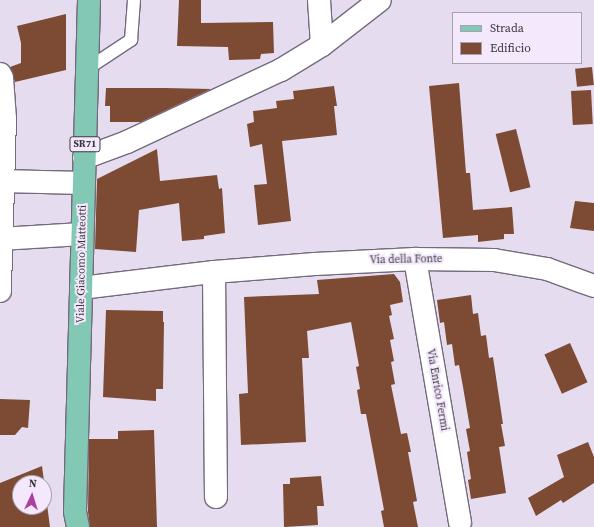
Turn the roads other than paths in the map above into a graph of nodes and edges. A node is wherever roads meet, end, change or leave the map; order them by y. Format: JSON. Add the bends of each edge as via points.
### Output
{"nodes":[{"id":1,"x":89,"y":0,"type":"edge"},
{"id":2,"x":134,"y":0,"type":"edge"},
{"id":3,"x":319,"y":0,"type":"edge"},
{"id":4,"x":380,"y":0,"type":"edge"},
{"id":5,"x":322,"y":45,"type":"junction"},
{"id":6,"x":87,"y":69,"type":"junction"},
{"id":7,"x":0,"y":74,"type":"edge"},
{"id":8,"x":84,"y":158,"type":"junction"},
{"id":9,"x":2,"y":182,"type":"edge"},
{"id":10,"x":84,"y":183,"type":"junction"},
{"id":11,"x":82,"y":234,"type":"junction"},
{"id":12,"x":1,"y":239,"type":"edge"},
{"id":13,"x":415,"y":259,"type":"junction"},
{"id":14,"x":214,"y":272,"type":"junction"},
{"id":15,"x":594,"y":286,"type":"edge"},
{"id":16,"x":81,"y":288,"type":"junction"},
{"id":17,"x":0,"y":291,"type":"edge"},
{"id":18,"x":216,"y":497,"type":"dead end"},
{"id":19,"x":460,"y":522,"type":"dead end"},
{"id":20,"x":78,"y":527,"type":"edge"}],
"edges":[{"from":1,"to":6,"type":"main road","name":"Viale Giacomo Matteotti","number":"SR71"},
{"from":2,"to":6,"type":"lane","via":[[131,40]]},
{"from":3,"to":5,"type":"street"},
{"from":4,"to":5,"type":"street"},
{"from":5,"to":8,"type":"street","via":[[281,70],[127,142]]},
{"from":6,"to":8,"type":"main road","name":"Viale Giacomo Matteotti","number":"SR71"},
{"from":7,"to":9,"type":"street","via":[[6,119]]},
{"from":8,"to":10,"type":"main road","name":"Viale Giacomo Matteotti","number":"SR71"},
{"from":9,"to":10,"type":"street"},
{"from":9,"to":12,"type":"street"},
{"from":10,"to":11,"type":"main road","name":"Viale Giacomo Matteotti","number":"SR71"},
{"from":11,"to":12,"type":"street"},
{"from":11,"to":16,"type":"main road","name":"Viale Giacomo Matteotti","number":"SR71"},
{"from":12,"to":17,"type":"street"},
{"from":13,"to":14,"type":"street","name":"Via della Fonte"},
{"from":13,"to":15,"type":"street","name":"Via della Fonte","via":[[494,260],[547,269]]},
{"from":13,"to":19,"type":"street","name":"Via Enrico Fermi"},
{"from":14,"to":16,"type":"street","name":"Via della Fonte"},
{"from":14,"to":18,"type":"street"},
{"from":16,"to":20,"type":"main road","name":"Viale Giacomo Matteotti","number":"SR71","via":[[75,511]]}]}
